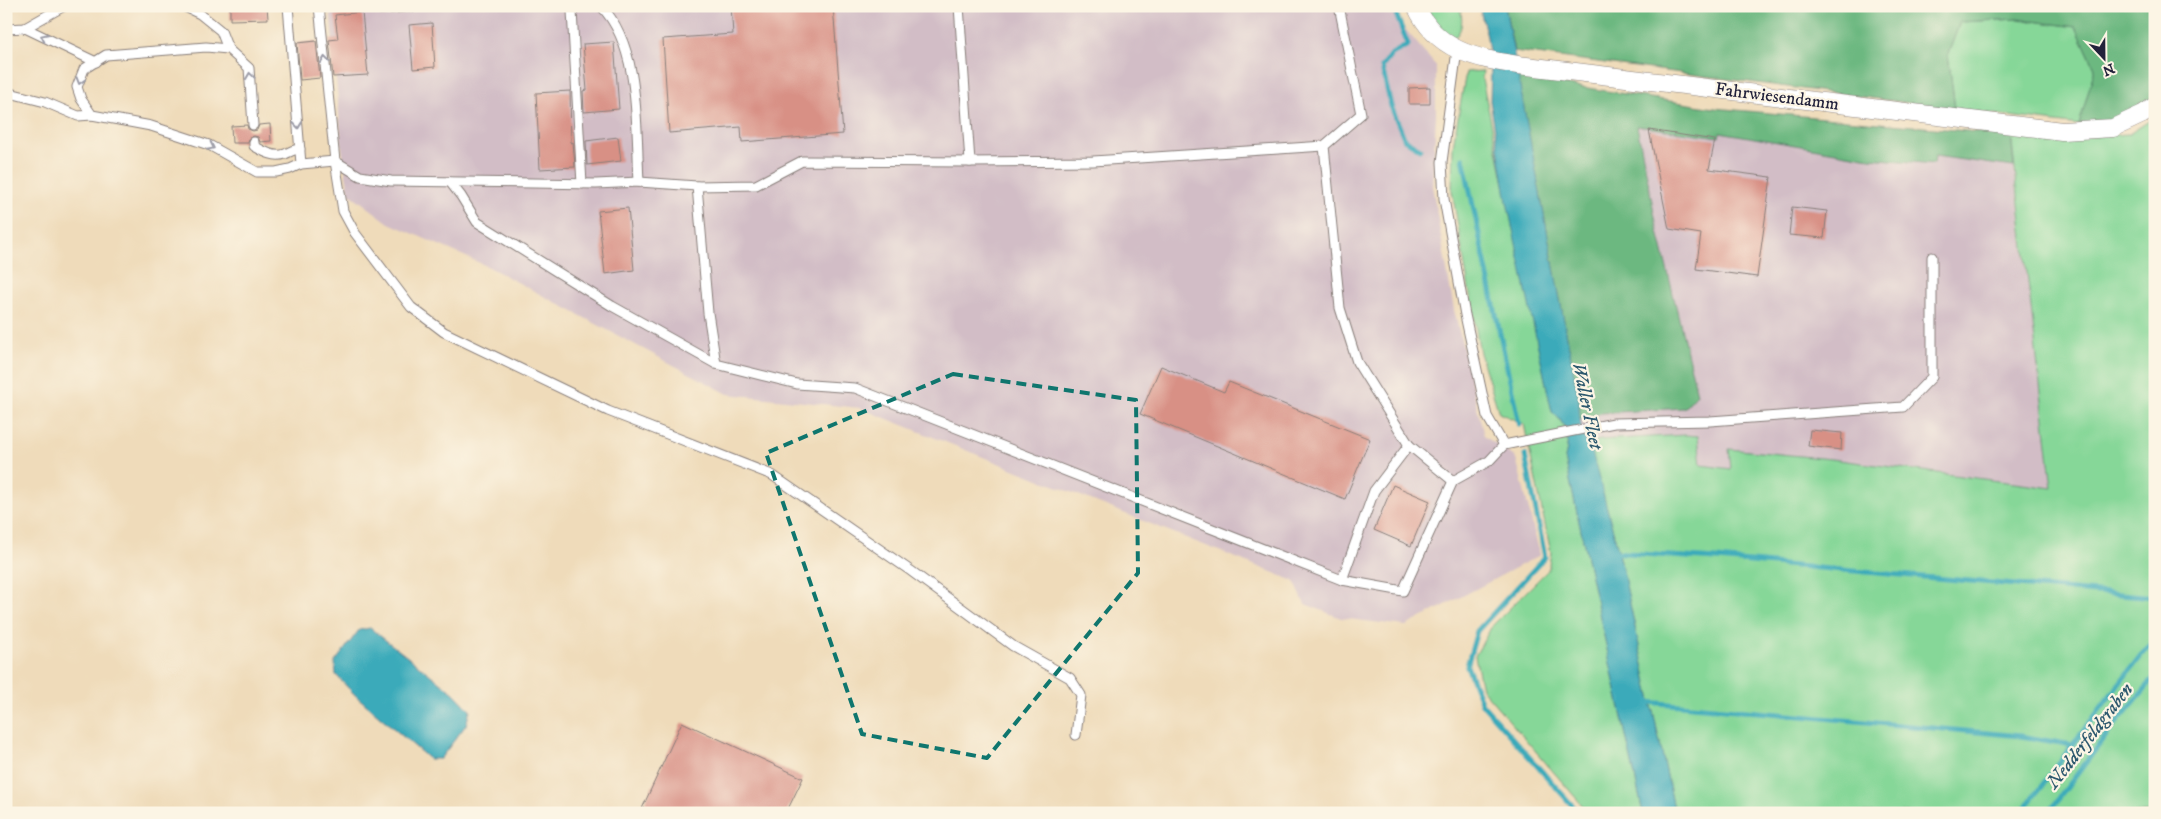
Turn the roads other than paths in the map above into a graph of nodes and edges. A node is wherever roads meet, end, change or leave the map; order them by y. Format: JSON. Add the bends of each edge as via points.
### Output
{"nodes":[{"id":1,"x":64,"y":6,"type":"edge"},
{"id":2,"x":183,"y":6,"type":"edge"},
{"id":3,"x":288,"y":6,"type":"edge"},
{"id":4,"x":319,"y":6,"type":"edge"},
{"id":5,"x":419,"y":6,"type":"edge"},
{"id":6,"x":569,"y":6,"type":"edge"},
{"id":7,"x":601,"y":6,"type":"edge"},
{"id":8,"x":959,"y":6,"type":"edge"},
{"id":9,"x":1339,"y":6,"type":"edge"},
{"id":10,"x":1416,"y":6,"type":"edge"},
{"id":11,"x":381,"y":9,"type":"dead end"},
{"id":12,"x":25,"y":28,"type":"junction"},
{"id":13,"x":6,"y":29,"type":"edge"},
{"id":14,"x":228,"y":49,"type":"junction"},
{"id":15,"x":1456,"y":50,"type":"junction"},
{"id":16,"x":96,"y":62,"type":"junction"},
{"id":17,"x":6,"y":92,"type":"edge"},
{"id":18,"x":2155,"y":106,"type":"edge"},
{"id":19,"x":92,"y":115,"type":"junction"},
{"id":20,"x":253,"y":125,"type":"dead end"},
{"id":21,"x":254,"y":142,"type":"dead end"},
{"id":22,"x":1324,"y":146,"type":"junction"},
{"id":23,"x":300,"y":149,"type":"junction"},
{"id":24,"x":335,"y":161,"type":"junction"},
{"id":25,"x":970,"y":162,"type":"junction"},
{"id":26,"x":301,"y":164,"type":"junction"},
{"id":27,"x":450,"y":182,"type":"junction"},
{"id":28,"x":639,"y":182,"type":"junction"},
{"id":29,"x":582,"y":184,"type":"junction"},
{"id":30,"x":697,"y":186,"type":"junction"},
{"id":31,"x":1932,"y":257,"type":"dead end"},
{"id":32,"x":716,"y":364,"type":"junction"},
{"id":33,"x":1409,"y":445,"type":"junction"},
{"id":34,"x":1504,"y":445,"type":"junction"},
{"id":35,"x":1453,"y":481,"type":"junction"},
{"id":36,"x":1342,"y":580,"type":"junction"},
{"id":37,"x":1076,"y":735,"type":"dead end"}],
"edges":[{"from":1,"to":12,"type":"lane"},
{"from":2,"to":14,"type":"lane","via":[[200,14],[221,31]]},
{"from":3,"to":23,"type":"lane","one_way":true},
{"from":24,"to":4,"type":"lane","one_way":true},
{"from":5,"to":11,"type":"lane"},
{"from":6,"to":29,"type":"lane","via":[[572,11]]},
{"from":7,"to":28,"type":"lane","via":[[622,38],[633,83]]},
{"from":8,"to":25,"type":"lane"},
{"from":9,"to":22,"type":"lane","via":[[1361,114]]},
{"from":10,"to":15,"type":"street","name":"Fahrwiesendamm","via":[[1419,15],[1436,35]]},
{"from":12,"to":13,"type":"lane"},
{"from":16,"to":12,"type":"lane","one_way":true},
{"from":14,"to":16,"type":"lane","via":[[206,46],[106,56]]},
{"from":20,"to":14,"type":"lane","one_way":true,"via":[[249,68]]},
{"from":15,"to":18,"type":"street","name":"Fahrwiesendamm","via":[[1479,59],[1518,65],[2062,131],[2113,128]]},
{"from":15,"to":34,"type":"lane","via":[[1442,162],[1444,199],[1487,416]]},
{"from":16,"to":19,"type":"lane","one_way":true,"via":[[84,69],[77,87],[81,100]]},
{"from":17,"to":19,"type":"lane","via":[[44,102],[78,116]]},
{"from":19,"to":26,"type":"lane","one_way":true,"via":[[152,126],[208,145],[257,172],[290,170]]},
{"from":21,"to":23,"type":"lane","via":[[254,146],[271,155]]},
{"from":22,"to":25,"type":"lane","via":[[1093,161]]},
{"from":22,"to":33,"type":"lane","via":[[1340,308],[1357,362]]},
{"from":23,"to":26,"type":"lane"},
{"from":24,"to":26,"type":"lane"},
{"from":24,"to":27,"type":"lane","via":[[360,176],[391,181]]},
{"from":24,"to":37,"type":"lane","via":[[342,211],[411,307],[444,332],[608,411],[772,475],[1013,646],[1070,678],[1081,695]]},
{"from":25,"to":30,"type":"lane","via":[[802,161],[756,185]]},
{"from":27,"to":29,"type":"lane"},
{"from":27,"to":32,"type":"lane","via":[[477,222],[612,306]]},
{"from":28,"to":29,"type":"lane"},
{"from":28,"to":30,"type":"lane"},
{"from":30,"to":32,"type":"lane","via":[[708,313]]},
{"from":31,"to":34,"type":"lane","via":[[1932,377],[1903,408],[1710,421],[1614,423]]},
{"from":32,"to":36,"type":"lane","via":[[797,384],[855,388]]},
{"from":33,"to":35,"type":"lane"},
{"from":33,"to":36,"type":"lane","via":[[1374,491]]},
{"from":34,"to":35,"type":"lane","via":[[1489,461]]},
{"from":35,"to":36,"type":"lane","via":[[1403,591]]}]}
